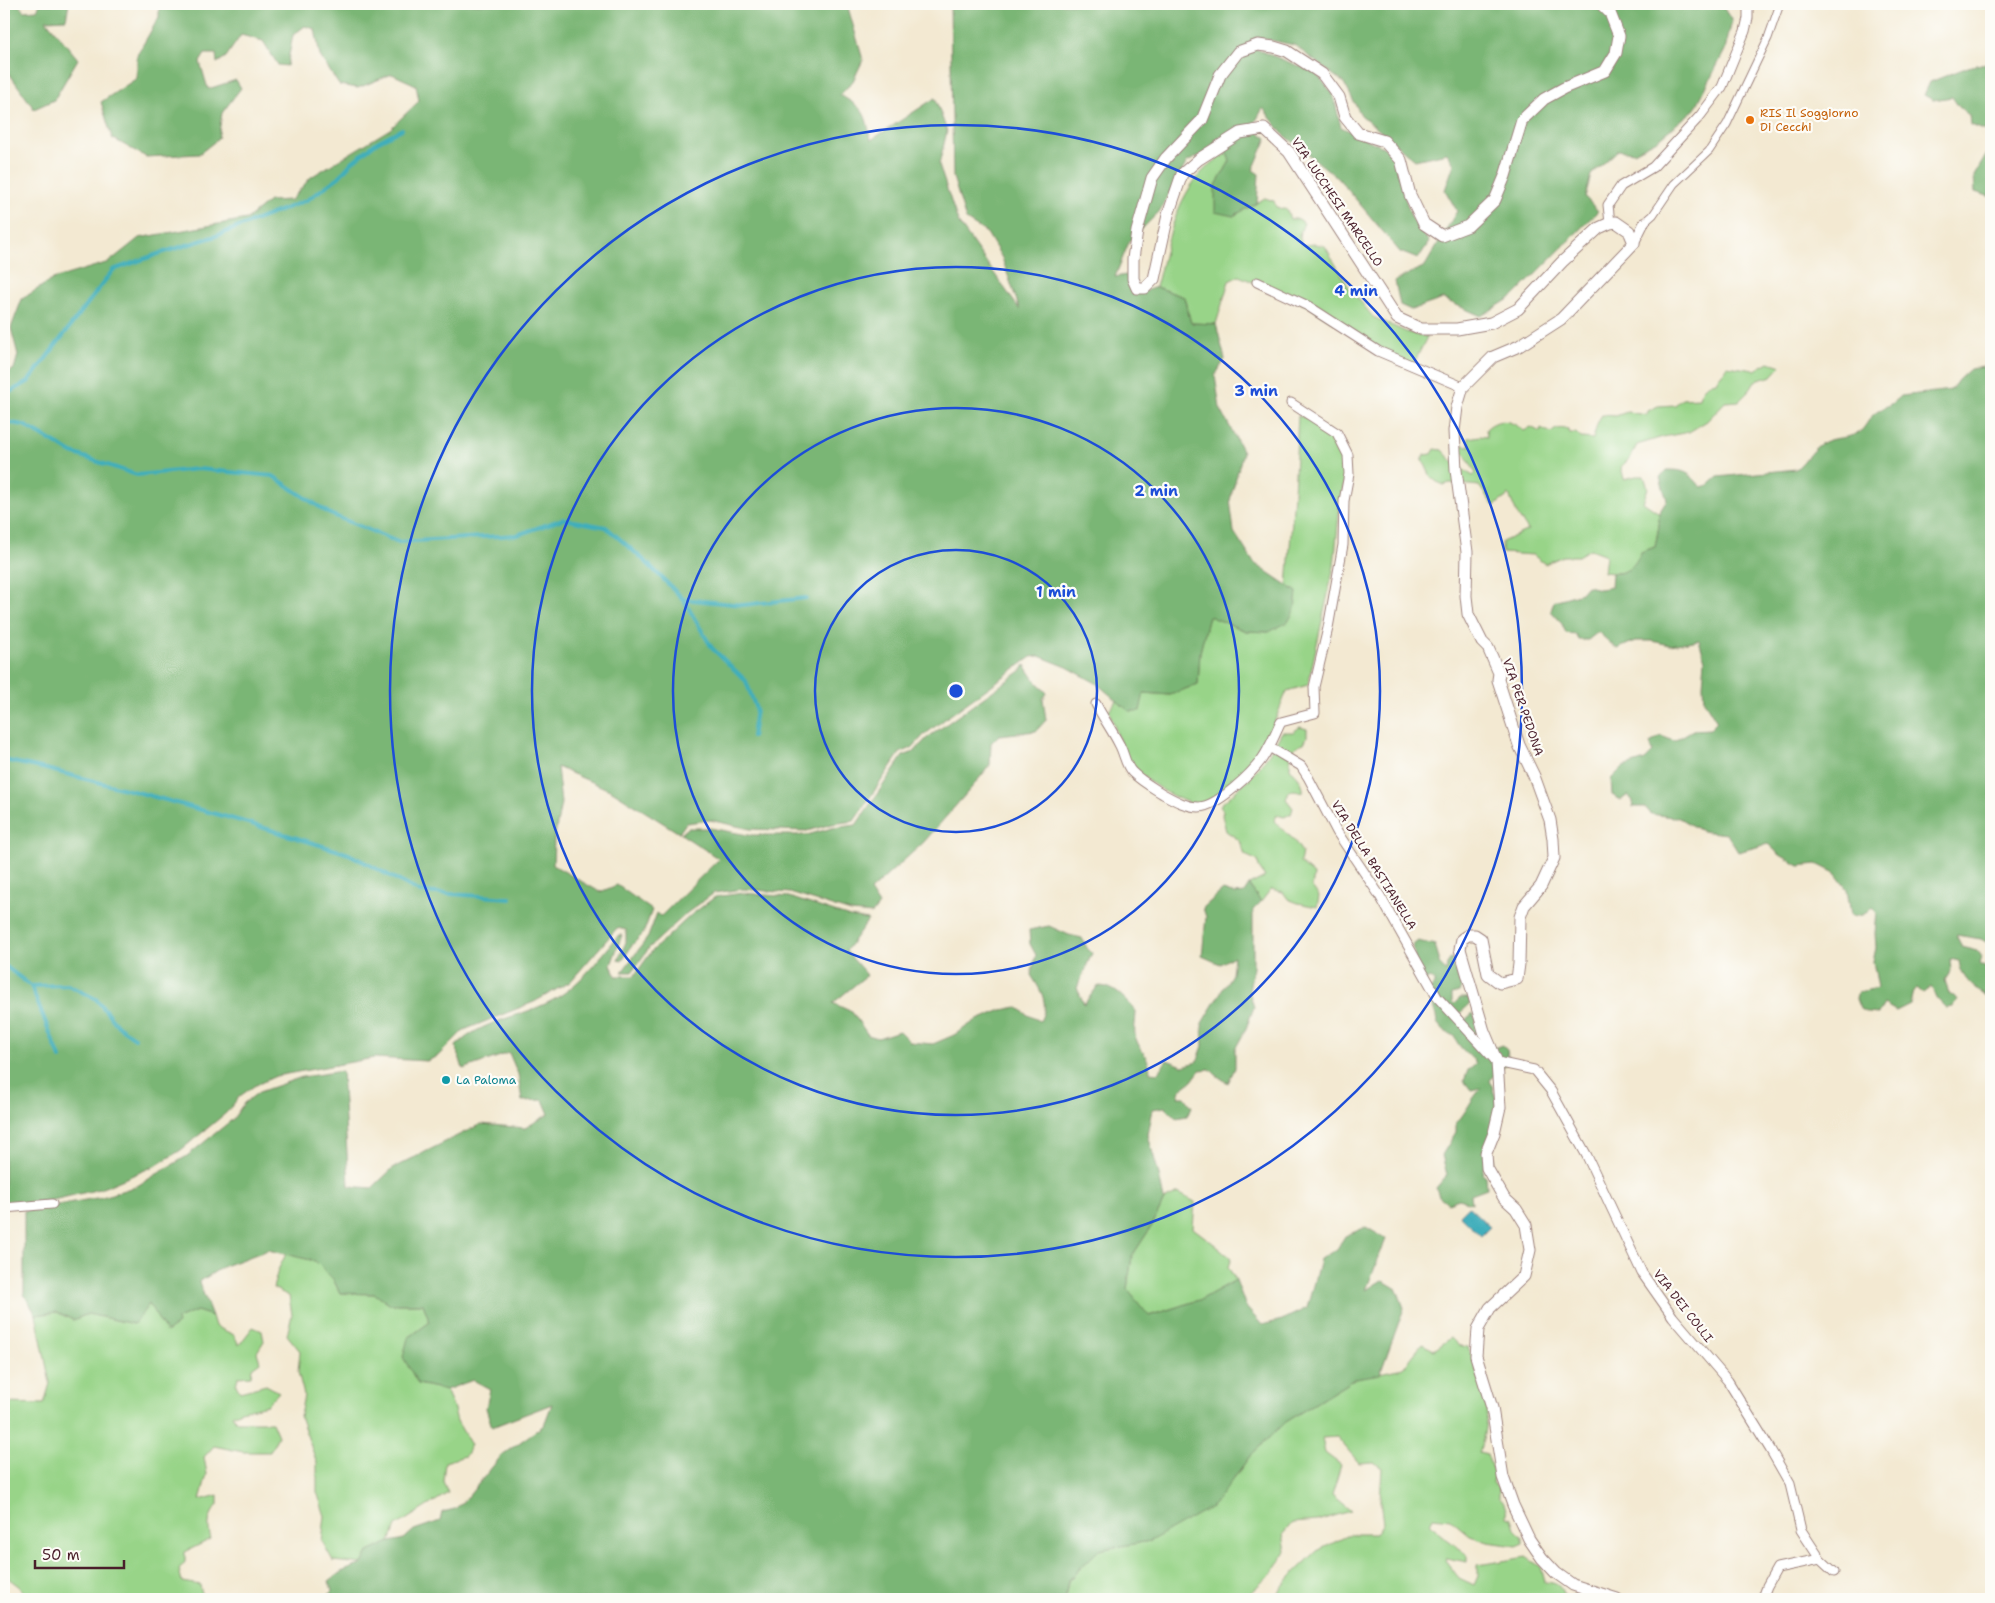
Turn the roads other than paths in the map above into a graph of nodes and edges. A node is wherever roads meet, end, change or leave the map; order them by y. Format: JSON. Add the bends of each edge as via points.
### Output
{"nodes":[{"id":1,"x":1601,"y":4,"type":"edge"},
{"id":2,"x":1748,"y":4,"type":"edge"},
{"id":3,"x":1780,"y":4,"type":"edge"},
{"id":4,"x":1610,"y":222,"type":"junction"},
{"id":5,"x":1644,"y":223,"type":"joint"},
{"id":6,"x":1634,"y":243,"type":"junction"},
{"id":7,"x":1257,"y":282,"type":"dead end"},
{"id":8,"x":1463,"y":386,"type":"junction"},
{"id":9,"x":1291,"y":403,"type":"dead end"},
{"id":10,"x":1096,"y":704,"type":"dead end"},
{"id":11,"x":1269,"y":747,"type":"junction"},
{"id":12,"x":1497,"y":1062,"type":"junction"},
{"id":13,"x":52,"y":1204,"type":"dead end"},
{"id":14,"x":4,"y":1208,"type":"edge"},
{"id":15,"x":1820,"y":1559,"type":"junction"},
{"id":16,"x":1834,"y":1572,"type":"dead end"},
{"id":17,"x":1617,"y":1599,"type":"edge"},
{"id":18,"x":1762,"y":1599,"type":"edge"}],
"edges":[{"from":1,"to":4,"type":"street","name":"VIA LUCCHESI MARCELLO","via":[[1610,13],[1619,36],[1616,53],[1604,71],[1544,99],[1522,120],[1495,200],[1468,226],[1442,236],[1424,224],[1410,195],[1401,160],[1384,141],[1358,133],[1345,117],[1339,97],[1322,74],[1274,46],[1258,45],[1238,52],[1220,75],[1202,120],[1152,178],[1137,231],[1133,279],[1137,288],[1146,288],[1154,279],[1168,215],[1182,174],[1240,133],[1264,129],[1289,152],[1397,318],[1421,329],[1457,329],[1491,323],[1518,309],[1593,233]]},
{"from":2,"to":4,"type":"street","via":[[1745,31],[1722,87],[1653,167],[1621,186],[1608,205]]},
{"from":3,"to":5,"type":"street","via":[[1768,38],[1727,124],[1709,151],[1674,184]]},
{"from":4,"to":6,"type":"street","via":[[1616,222],[1629,231]]},
{"from":5,"to":6,"type":"street"},
{"from":6,"to":8,"type":"street","via":[[1561,319],[1519,346],[1493,357]]},
{"from":7,"to":8,"type":"street","via":[[1308,306],[1378,351]]},
{"from":8,"to":12,"type":"street","name":"VIA PER PEDONA","via":[[1454,430],[1467,552],[1468,614],[1499,673],[1498,680],[1519,745],[1550,820],[1554,858],[1541,886],[1524,906],[1520,917],[1517,979],[1500,983],[1488,974],[1481,939],[1468,935],[1462,939],[1460,949],[1464,965]]},
{"from":9,"to":11,"type":"street","via":[[1337,432],[1348,455],[1349,474],[1344,502],[1342,553],[1314,688],[1315,713],[1281,722]]},
{"from":10,"to":11,"type":"street","via":[[1119,743],[1130,770],[1148,785],[1186,805],[1206,806],[1221,797],[1245,778]]},
{"from":11,"to":12,"type":"street","name":"VIA DELLA BASTIANELLA","via":[[1305,771],[1337,832],[1380,896],[1437,998]]},
{"from":12,"to":15,"type":"street","name":"VIA DEI COLLI","via":[[1534,1070],[1551,1091],[1587,1156],[1642,1273],[1656,1295],[1728,1380],[1790,1484],[1801,1530]]},
{"from":12,"to":17,"type":"street","via":[[1500,1107],[1486,1153],[1487,1168],[1504,1198],[1526,1225],[1530,1250],[1524,1276],[1490,1308],[1478,1329],[1476,1356],[1492,1408],[1503,1477],[1512,1505],[1529,1539],[1556,1573],[1573,1585]]},
{"from":13,"to":14,"type":"street"},
{"from":15,"to":16,"type":"street","name":"VIA DEI COLLI"},
{"from":15,"to":18,"type":"street","via":[[1777,1568]]}]}
